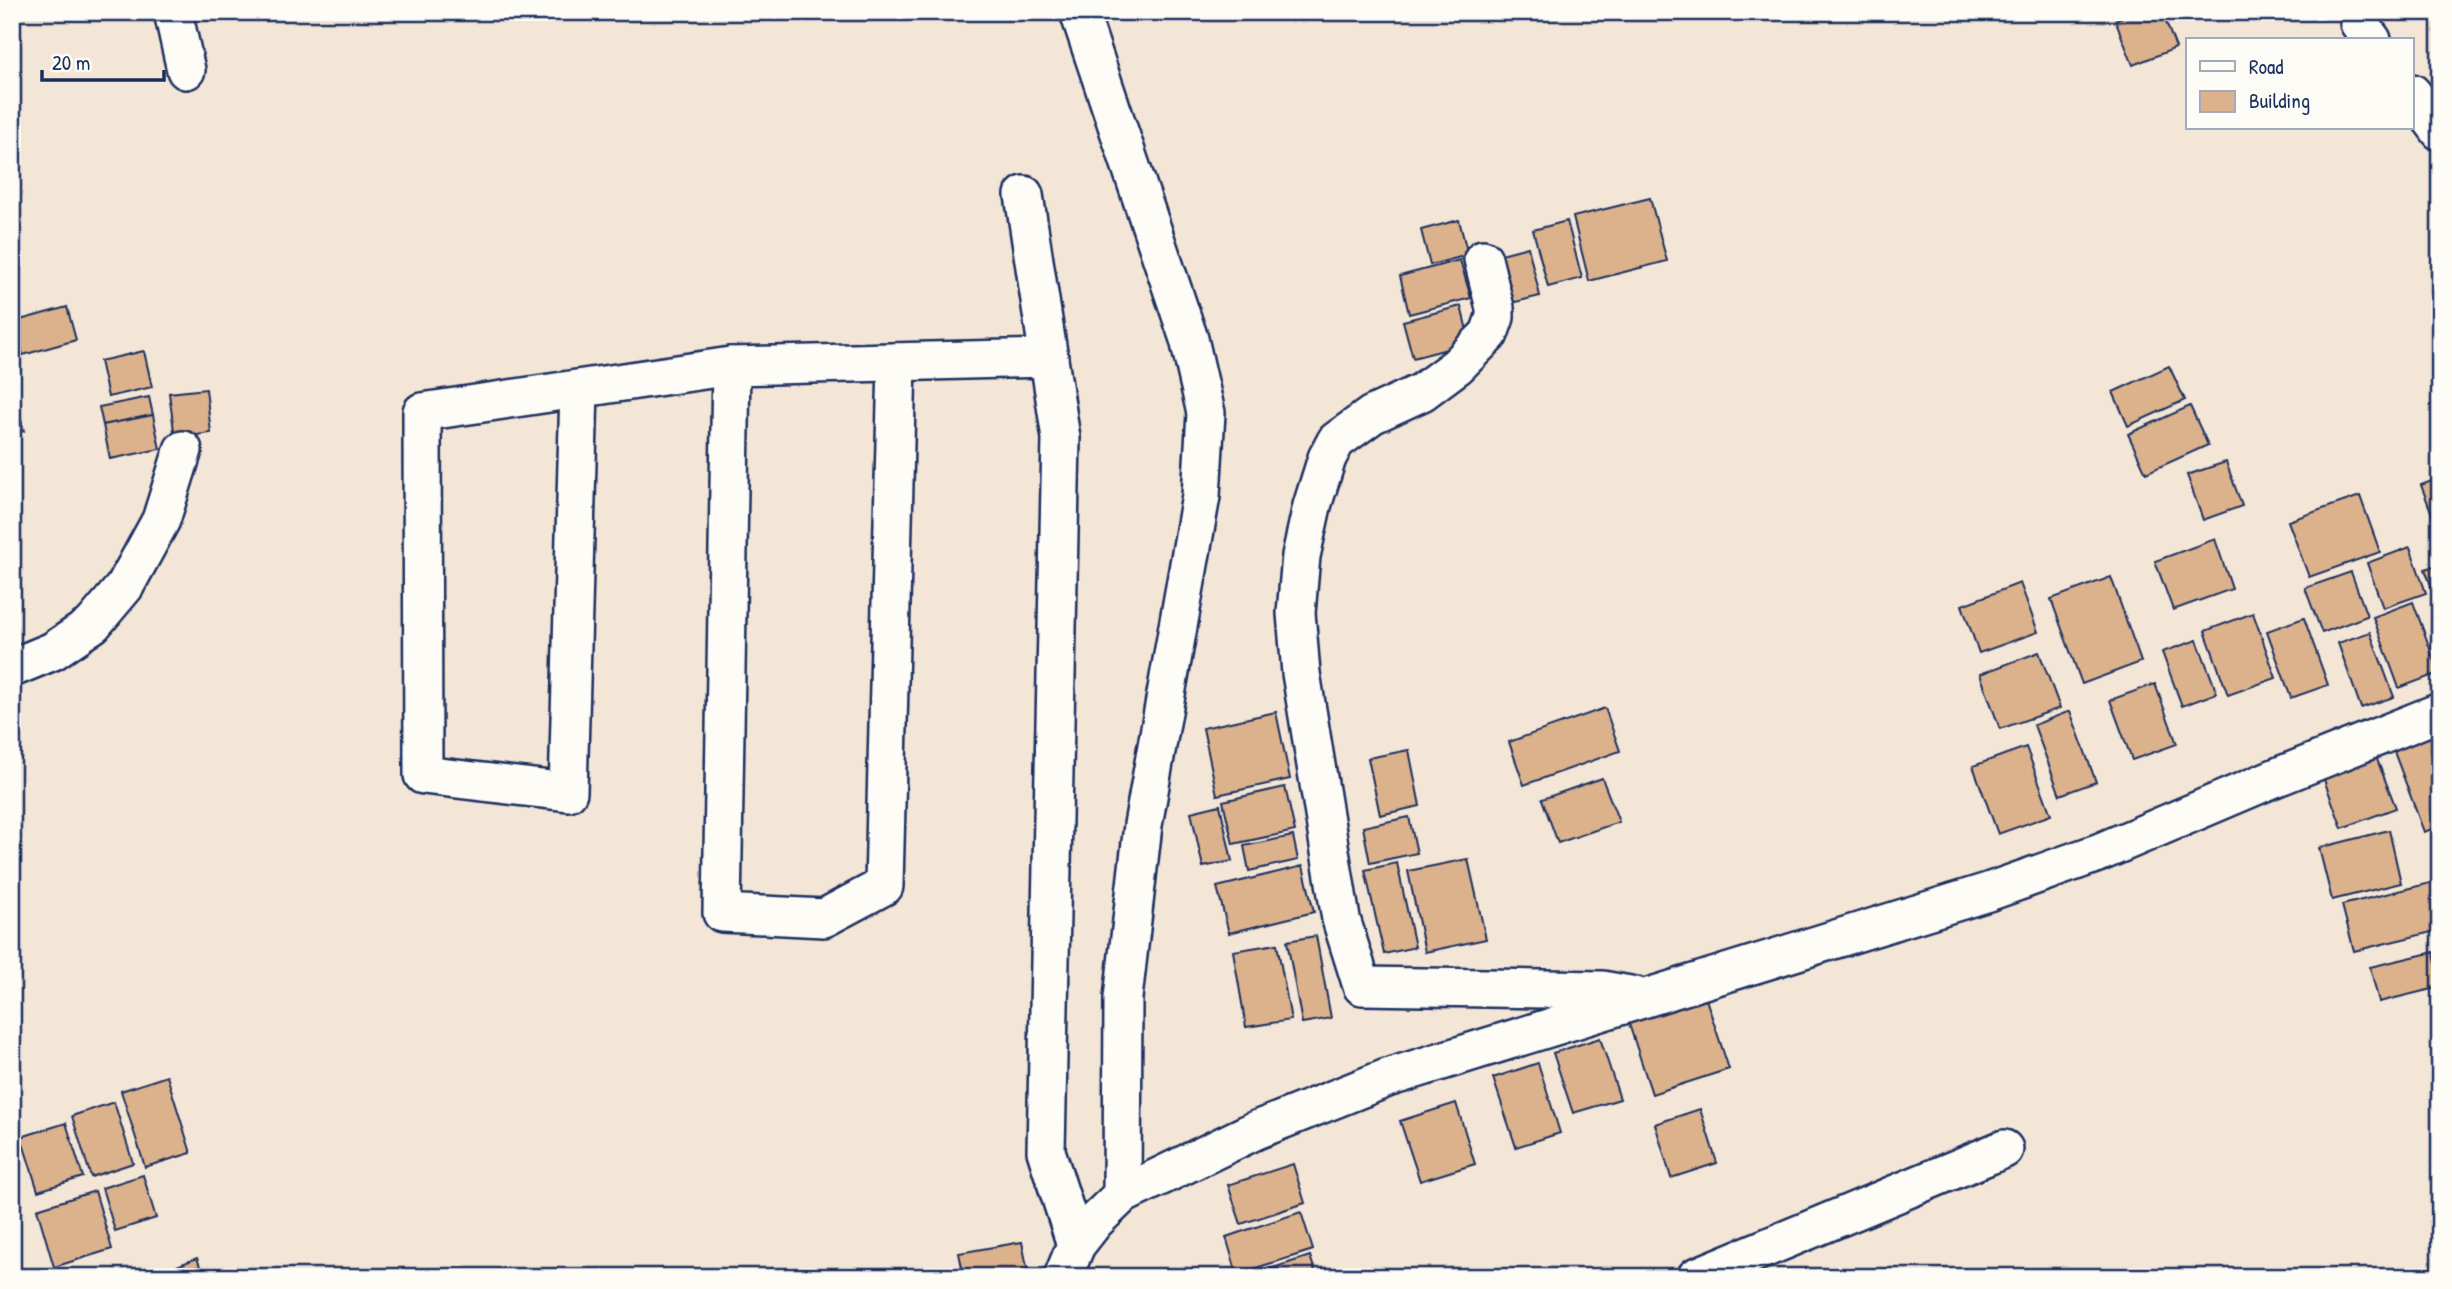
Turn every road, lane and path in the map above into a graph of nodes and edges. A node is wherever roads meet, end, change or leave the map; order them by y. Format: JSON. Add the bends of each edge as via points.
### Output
{"nodes":[{"id":1,"x":173,"y":12,"type":"edge"},
{"id":2,"x":1079,"y":12,"type":"edge"},
{"id":3,"x":186,"y":70,"type":"dead end"},
{"id":4,"x":2414,"y":96,"type":"edge"},
{"id":5,"x":2440,"y":131,"type":"edge"},
{"id":6,"x":1024,"y":195,"type":"dead end"},
{"id":7,"x":1483,"y":259,"type":"dead end"},
{"id":8,"x":1049,"y":358,"type":"junction"},
{"id":9,"x":897,"y":362,"type":"junction"},
{"id":10,"x":731,"y":366,"type":"junction"},
{"id":11,"x":579,"y":389,"type":"junction"},
{"id":12,"x":183,"y":450,"type":"dead end"},
{"id":13,"x":12,"y":668,"type":"edge"},
{"id":14,"x":2440,"y":712,"type":"edge"},
{"id":15,"x":1647,"y":998,"type":"junction"},
{"id":16,"x":2004,"y":1149,"type":"dead end"},
{"id":17,"x":1122,"y":1195,"type":"junction"},
{"id":18,"x":1070,"y":1261,"type":"edge"},
{"id":19,"x":1696,"y":1277,"type":"edge"}],
"edges":[{"from":1,"to":3,"type":"street"},
{"from":2,"to":17,"type":"street","via":[[1189,339],[1206,413],[1201,496],[1143,825],[1123,998]]},
{"from":4,"to":5,"type":"street"},
{"from":6,"to":8,"type":"street"},
{"from":7,"to":15,"type":"street","via":[[1495,308],[1489,334],[1422,392],[1371,415],[1336,441],[1312,506],[1301,556],[1296,613],[1301,673],[1341,919],[1362,986],[1602,990]]},
{"from":8,"to":9,"type":"street"},
{"from":8,"to":18,"type":"street","via":[[1061,438],[1046,1151]]},
{"from":9,"to":10,"type":"street"},
{"from":9,"to":10,"type":"street","via":[[884,886],[824,918],[722,914]]},
{"from":10,"to":11,"type":"street"},
{"from":11,"to":11,"type":"street","via":[[568,792],[423,775],[422,412]]},
{"from":12,"to":13,"type":"street","via":[[161,520],[125,586],[93,624],[53,651]]},
{"from":14,"to":15,"type":"street","via":[[2098,853],[1989,892]]},
{"from":15,"to":17,"type":"street","via":[[1387,1078],[1254,1131]]},
{"from":16,"to":19,"type":"street"},
{"from":17,"to":18,"type":"street","via":[[1094,1222]]}]}
